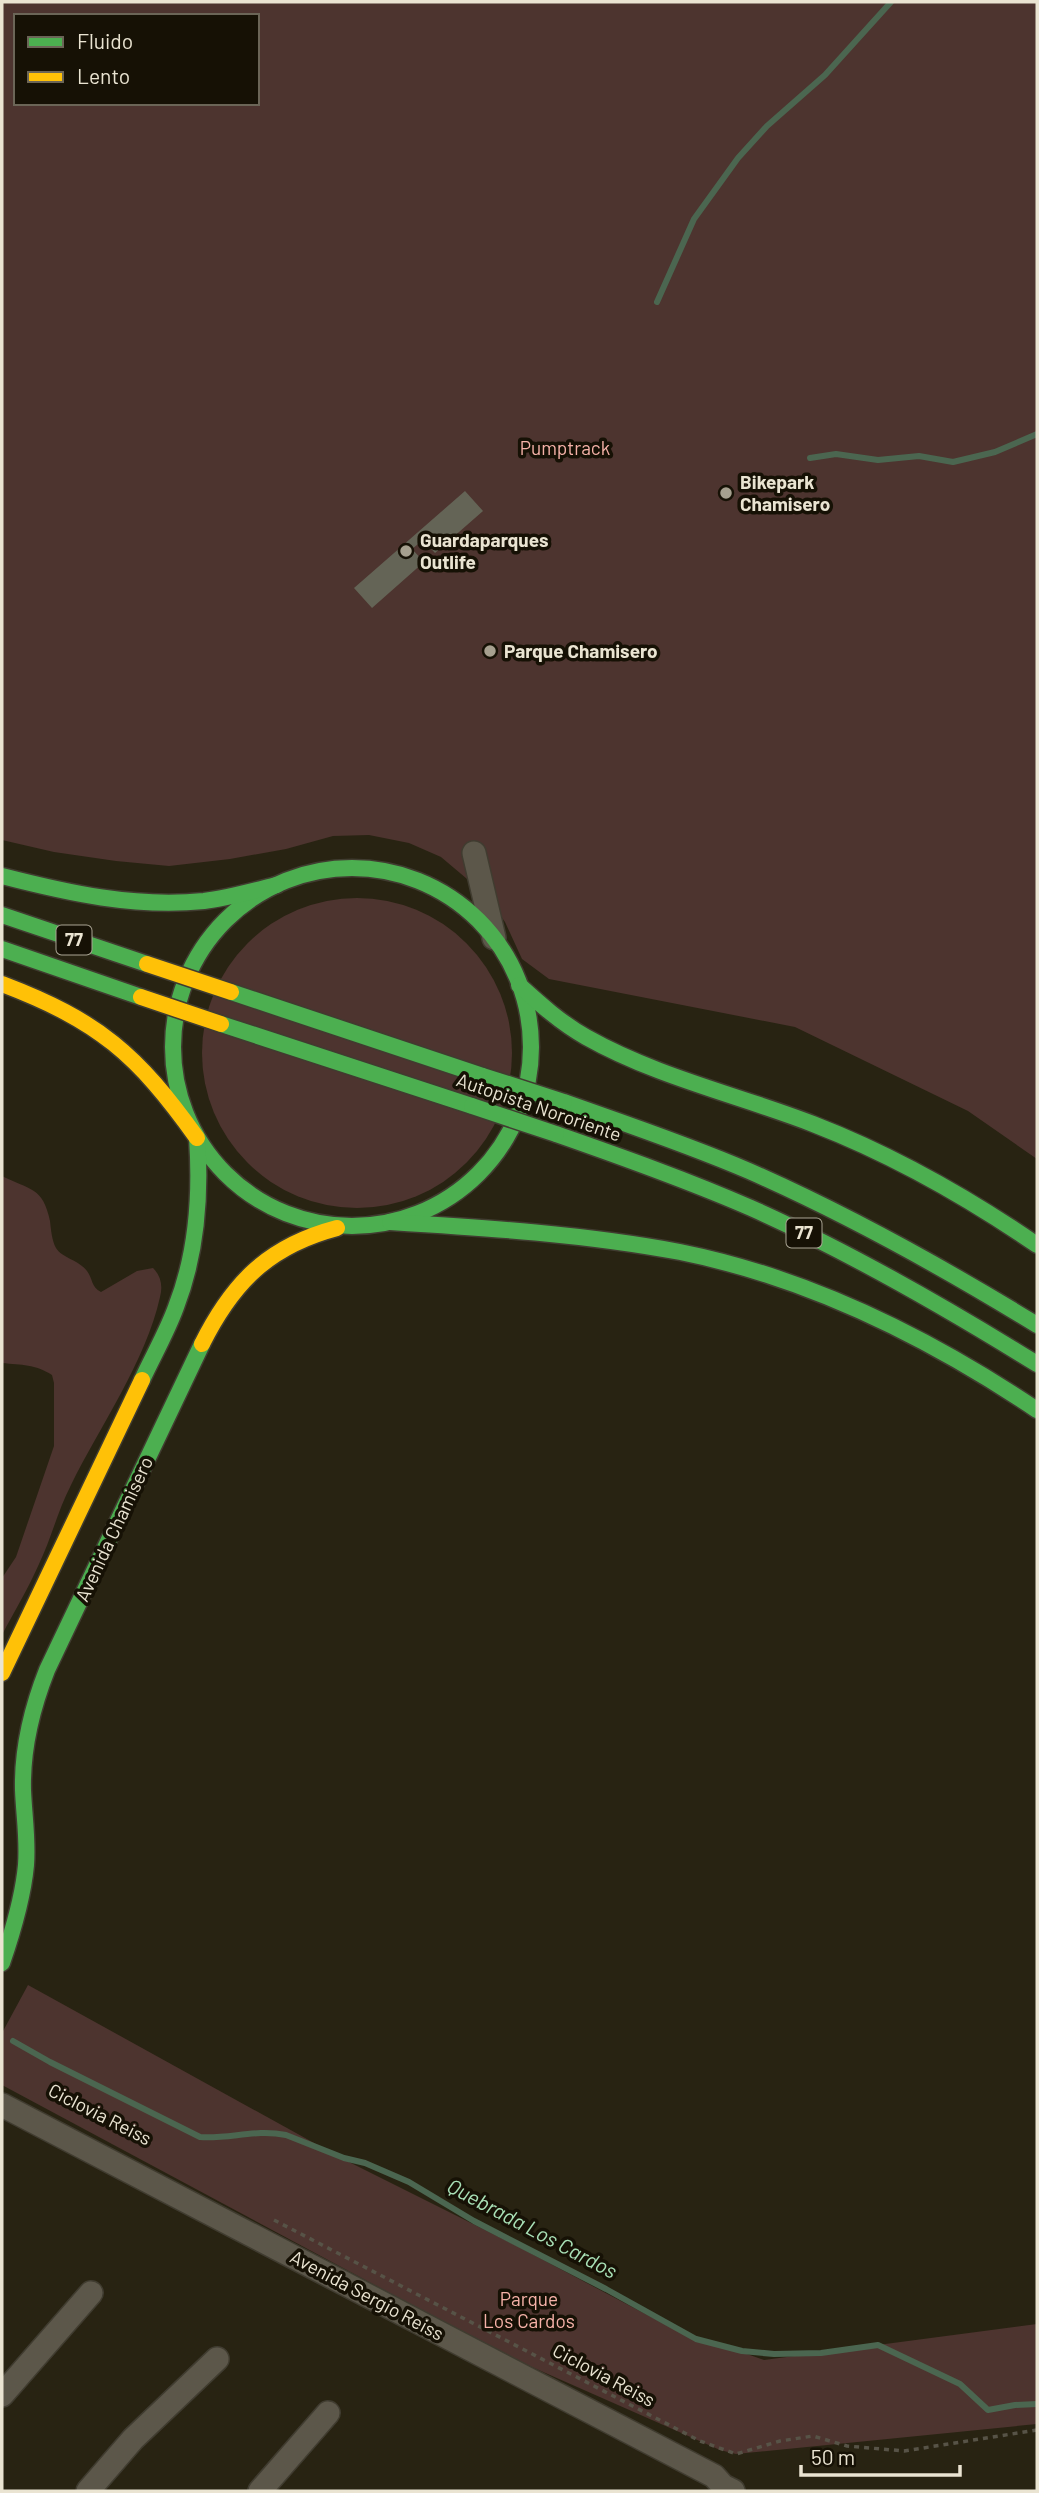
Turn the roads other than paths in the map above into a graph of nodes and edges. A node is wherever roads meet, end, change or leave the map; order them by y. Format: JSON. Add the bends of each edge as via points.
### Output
{"nodes":[{"id":1,"x":474,"y":853,"type":"dead end"},
{"id":2,"x":2,"y":876,"type":"edge"},
{"id":3,"x":277,"y":885,"type":"junction"},
{"id":4,"x":2,"y":915,"type":"edge"},
{"id":5,"x":494,"y":938,"type":"junction"},
{"id":6,"x":2,"y":950,"type":"edge"},
{"id":7,"x":2,"y":984,"type":"edge"},
{"id":8,"x":519,"y":985,"type":"junction"},
{"id":9,"x":197,"y":1138,"type":"junction"},
{"id":10,"x":390,"y":1222,"type":"junction"},
{"id":11,"x":346,"y":1226,"type":"junction"},
{"id":12,"x":1037,"y":1245,"type":"edge"},
{"id":13,"x":1037,"y":1325,"type":"edge"},
{"id":14,"x":1037,"y":1364,"type":"edge"},
{"id":15,"x":1037,"y":1410,"type":"edge"},
{"id":16,"x":2,"y":1673,"type":"edge"},
{"id":17,"x":6,"y":1879,"type":"dead end"},
{"id":18,"x":17,"y":1909,"type":"junction"},
{"id":19,"x":2,"y":1963,"type":"edge"},
{"id":20,"x":2,"y":2105,"type":"edge"},
{"id":21,"x":91,"y":2293,"type":"dead end"},
{"id":22,"x":217,"y":2359,"type":"dead end"},
{"id":23,"x":2,"y":2395,"type":"edge"},
{"id":24,"x":328,"y":2413,"type":"dead end"},
{"id":25,"x":726,"y":2490,"type":"edge"},
{"id":26,"x":88,"y":2491,"type":"edge"},
{"id":27,"x":260,"y":2491,"type":"edge"}],
"edges":[{"from":1,"to":5,"type":"street"},
{"from":2,"to":3,"type":"main road","via":[[73,894],[127,901],[202,901]]},
{"from":3,"to":5,"type":"main road","via":[[321,871],[381,870],[432,887],[476,918]]},
{"from":3,"to":9,"type":"main road","via":[[255,897],[218,930],[190,971],[181,994],[174,1068],[178,1092]]},
{"from":4,"to":13,"type":"main road","name":"Autopista Nororiente","number":"77","bridge":true,"via":[[694,1149],[795,1192],[950,1273]]},
{"from":5,"to":8,"type":"main road"},
{"from":6,"to":14,"type":"main road","name":"Autopista Nororiente","number":"77","bridge":true,"via":[[681,1179],[890,1276]]},
{"from":7,"to":9,"type":"main road","via":[[97,1029],[167,1095]]},
{"from":8,"to":10,"type":"main road","via":[[529,1025],[530,1067],[515,1120],[502,1144],[464,1186],[441,1202]]},
{"from":8,"to":12,"type":"main road","via":[[554,1016],[598,1045],[655,1071],[875,1150],[958,1194]]},
{"from":9,"to":11,"type":"main road","via":[[215,1163],[260,1201],[316,1223]]},
{"from":9,"to":16,"type":"main road","name":"Avenida Chamisero","via":[[200,1170],[195,1245],[176,1308]]},
{"from":10,"to":11,"type":"main road"},
{"from":10,"to":15,"type":"main road","via":[[618,1241],[725,1262],[892,1324]]},
{"from":11,"to":18,"type":"main road","name":"Avenida Chamisero","via":[[316,1233],[263,1261],[230,1294],[203,1341],[37,1696],[25,1746],[26,1868]]},
{"from":17,"to":18,"type":"main road"},
{"from":18,"to":19,"type":"main road","name":"Avenida Chamisero"},
{"from":20,"to":25,"type":"street","name":"Avenida Sergio Reiss","via":[[714,2476]]},
{"from":21,"to":23,"type":"street"},
{"from":22,"to":26,"type":"street","via":[[133,2439]]},
{"from":24,"to":27,"type":"street"}]}
